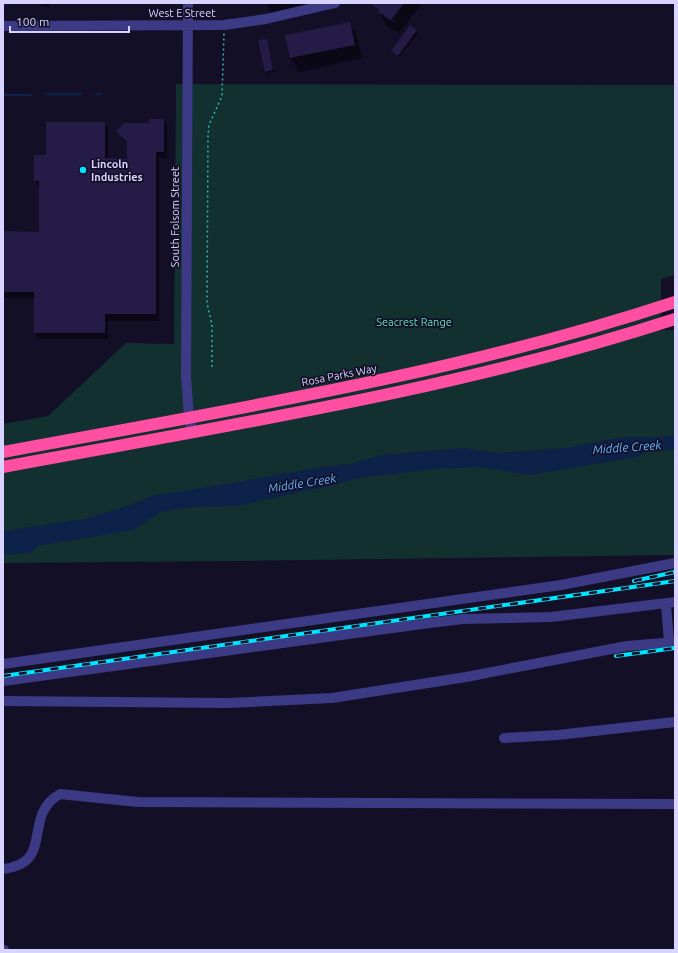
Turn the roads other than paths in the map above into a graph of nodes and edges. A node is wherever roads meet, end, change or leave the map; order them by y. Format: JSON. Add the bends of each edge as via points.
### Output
{"nodes":[{"id":1,"x":188,"y":3,"type":"edge"},
{"id":2,"x":335,"y":3,"type":"edge"},
{"id":3,"x":188,"y":25,"type":"junction"},
{"id":4,"x":3,"y":26,"type":"edge"},
{"id":5,"x":675,"y":302,"type":"edge"},
{"id":6,"x":675,"y":318,"type":"edge"},
{"id":7,"x":189,"y":417,"type":"junction"},
{"id":8,"x":192,"y":432,"type":"junction"},
{"id":9,"x":3,"y":452,"type":"edge"},
{"id":10,"x":3,"y":467,"type":"edge"},
{"id":11,"x":675,"y":563,"type":"edge"},
{"id":12,"x":670,"y":603,"type":"edge"},
{"id":13,"x":672,"y":642,"type":"edge"},
{"id":14,"x":3,"y":664,"type":"edge"},
{"id":15,"x":3,"y":681,"type":"edge"},
{"id":16,"x":3,"y":701,"type":"edge"},
{"id":17,"x":675,"y":722,"type":"edge"},
{"id":18,"x":504,"y":738,"type":"dead end"},
{"id":19,"x":675,"y":804,"type":"edge"},
{"id":20,"x":3,"y":869,"type":"edge"}],
"edges":[{"from":1,"to":3,"type":"street","name":"South Folsom Street"},
{"from":2,"to":3,"type":"street","name":"West E Street","via":[[224,26]]},
{"from":3,"to":4,"type":"street","name":"West E Street"},
{"from":3,"to":7,"type":"street","name":"South Folsom Street","via":[[186,377]]},
{"from":5,"to":7,"type":"highway","name":"Rosa Parks Way","via":[[578,332],[454,364],[377,382]]},
{"from":6,"to":8,"type":"highway","via":[[577,348],[458,379],[383,396]]},
{"from":7,"to":8,"type":"street","name":"South Folsom Street"},
{"from":7,"to":9,"type":"highway","name":"Rosa Parks Way"},
{"from":8,"to":10,"type":"highway"},
{"from":11,"to":14,"type":"street","via":[[561,585]]},
{"from":12,"to":13,"type":"street"},
{"from":12,"to":15,"type":"street","via":[[551,617],[463,619]]},
{"from":13,"to":16,"type":"street","via":[[612,648],[458,678],[332,698],[228,703]]},
{"from":17,"to":18,"type":"street","via":[[558,735]]},
{"from":19,"to":20,"type":"street","via":[[138,802],[60,794],[50,799],[41,814],[30,856],[20,866]]}]}
